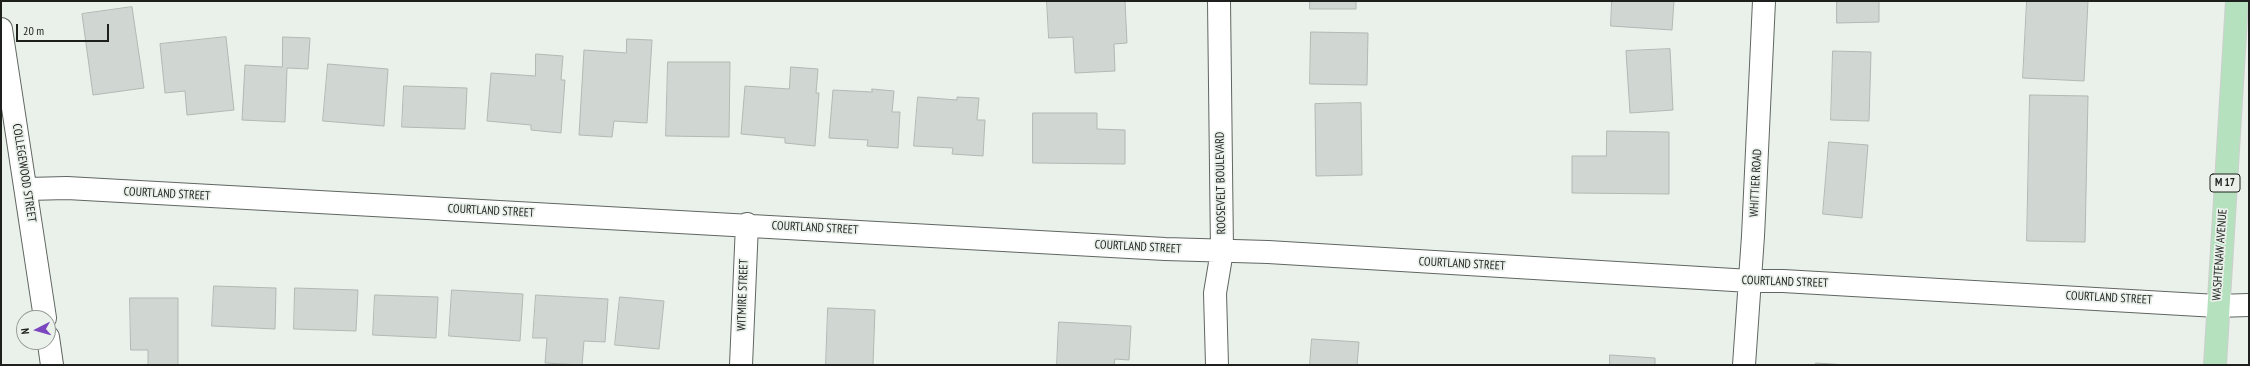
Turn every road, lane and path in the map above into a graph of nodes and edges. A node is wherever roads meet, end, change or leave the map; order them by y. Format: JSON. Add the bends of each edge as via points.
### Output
{"nodes":[{"id":1,"x":1219,"y":1,"type":"edge"},
{"id":2,"x":1764,"y":1,"type":"edge"},
{"id":3,"x":2236,"y":1,"type":"edge"},
{"id":4,"x":1,"y":29,"type":"edge"},
{"id":5,"x":27,"y":190,"type":"junction"},
{"id":6,"x":747,"y":224,"type":"junction"},
{"id":7,"x":1222,"y":251,"type":"junction"},
{"id":8,"x":1750,"y":281,"type":"junction"},
{"id":9,"x":2249,"y":305,"type":"edge"},
{"id":10,"x":2217,"y":306,"type":"junction"},
{"id":11,"x":44,"y":310,"type":"edge"},
{"id":12,"x":50,"y":350,"type":"edge"},
{"id":13,"x":52,"y":365,"type":"edge"},
{"id":14,"x":741,"y":365,"type":"edge"},
{"id":15,"x":1217,"y":365,"type":"edge"},
{"id":16,"x":1744,"y":365,"type":"edge"},
{"id":17,"x":2215,"y":365,"type":"edge"}],
"edges":[{"from":1,"to":7,"type":"street","name":"ROOSEVELT BOULEVARD"},
{"from":2,"to":8,"type":"street","name":"WHITTIER ROAD"},
{"from":3,"to":10,"type":"main road","name":"WASHTENAW AVENUE","number":"M 17"},
{"from":4,"to":5,"type":"street","name":"COLLEGEWOOD STREET"},
{"from":5,"to":6,"type":"street","name":"COURTLAND STREET","via":[[67,188]]},
{"from":5,"to":11,"type":"street","name":"COLLEGEWOOD STREET"},
{"from":6,"to":7,"type":"street","name":"COURTLAND STREET"},
{"from":6,"to":14,"type":"street","name":"WITMIRE STREET"},
{"from":7,"to":8,"type":"street","name":"COURTLAND STREET"},
{"from":7,"to":15,"type":"street","name":"ROOSEVELT BOULEVARD","via":[[1215,293]]},
{"from":8,"to":10,"type":"street","name":"COURTLAND STREET","via":[[1783,280]]},
{"from":8,"to":16,"type":"street","name":"WHITTIER ROAD"},
{"from":9,"to":10,"type":"street","name":"COURTLAND STREET"},
{"from":10,"to":17,"type":"main road","name":"WASHTENAW AVENUE","number":"M 17"},
{"from":12,"to":13,"type":"street"}]}
